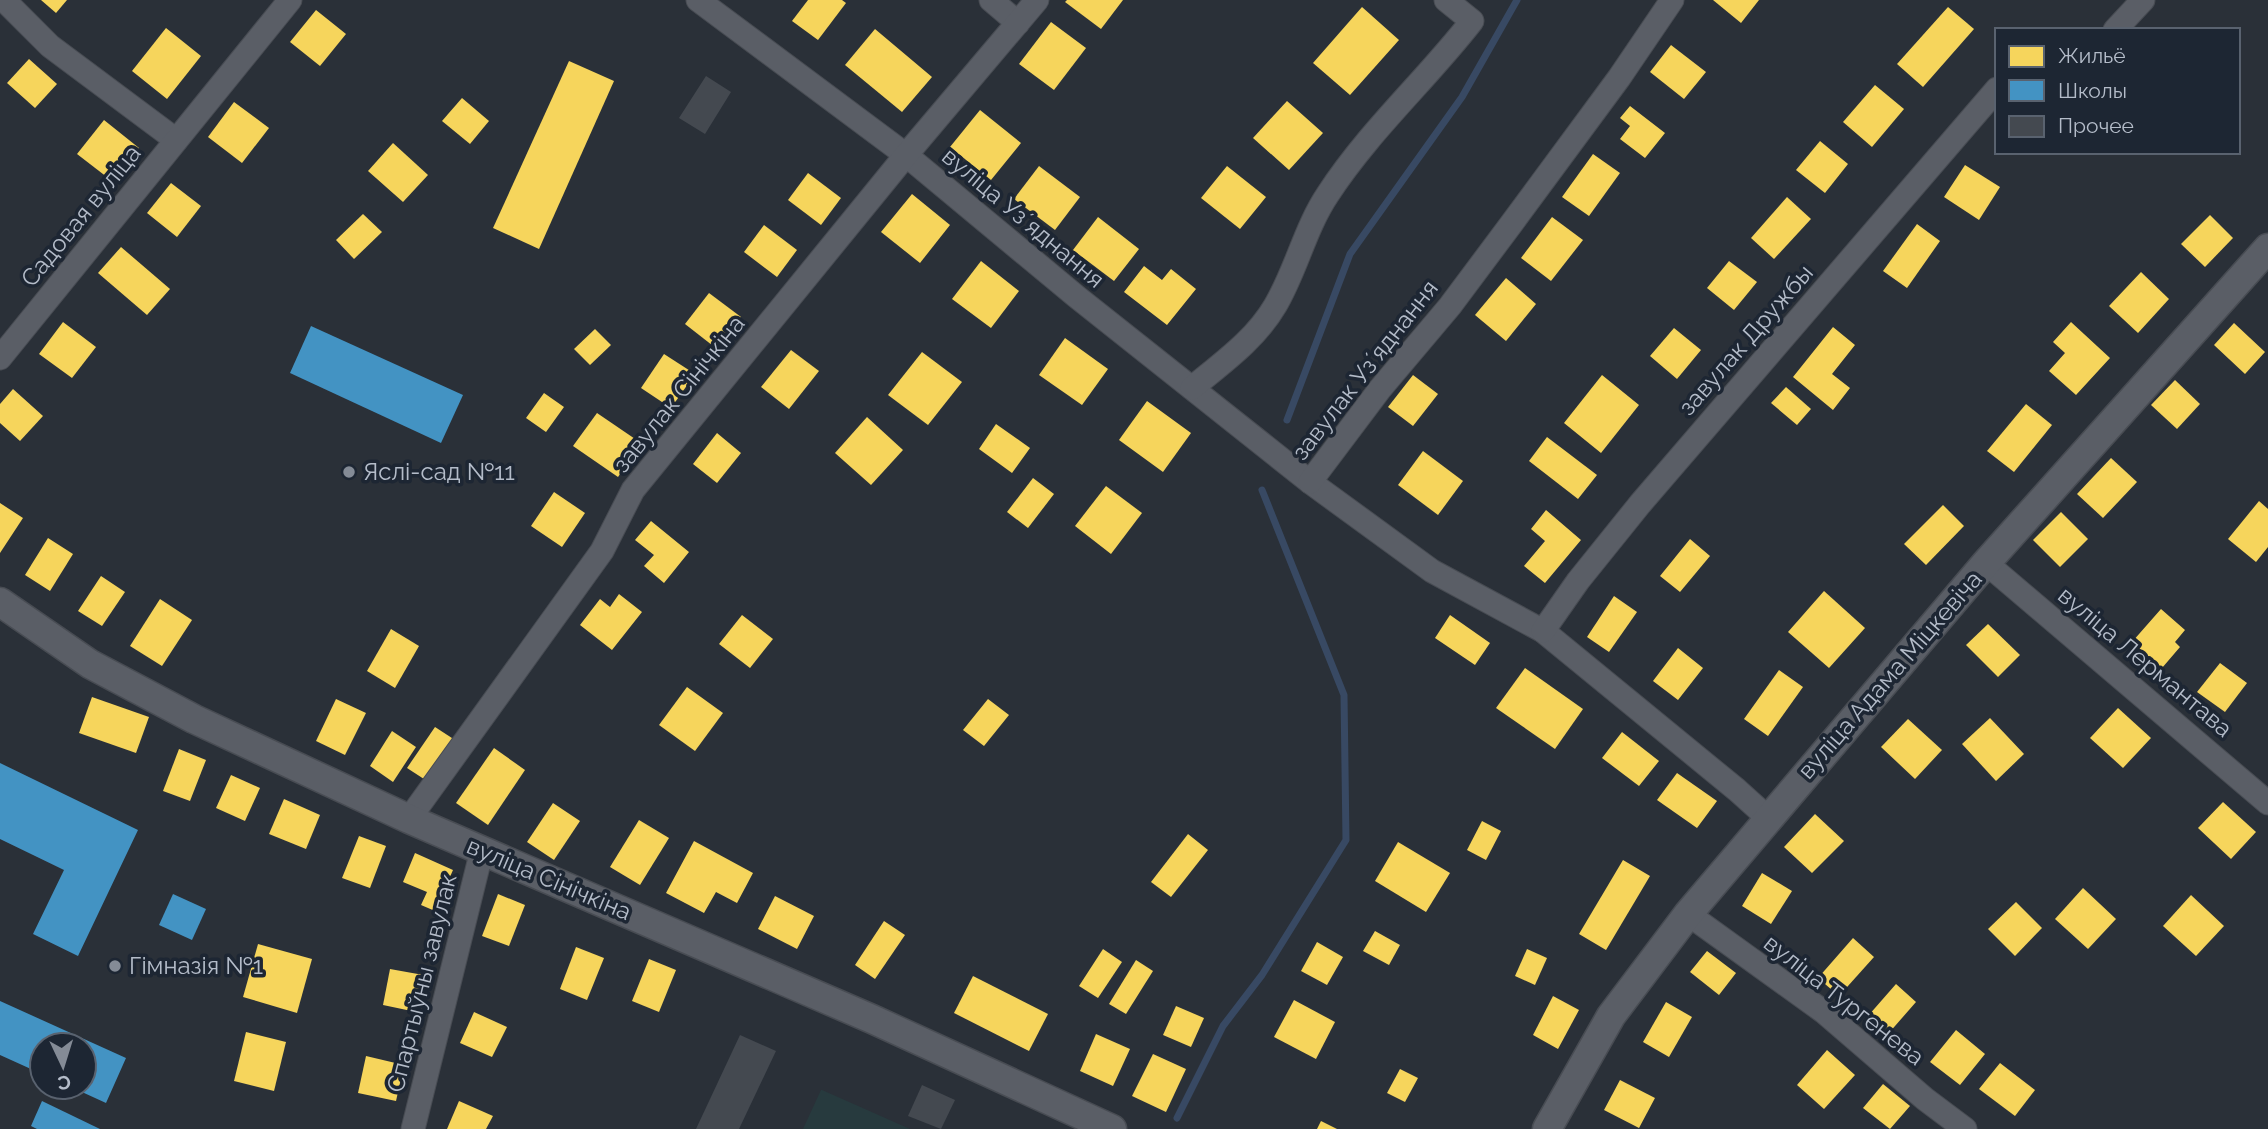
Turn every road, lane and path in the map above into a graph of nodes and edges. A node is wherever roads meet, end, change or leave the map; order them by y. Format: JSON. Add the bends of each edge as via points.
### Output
{"nodes":[{"id":1,"x":4,"y":0,"type":"edge"},
{"id":2,"x":290,"y":0,"type":"edge"},
{"id":3,"x":698,"y":0,"type":"edge"},
{"id":4,"x":991,"y":0,"type":"edge"},
{"id":5,"x":1037,"y":0,"type":"edge"},
{"id":6,"x":1446,"y":0,"type":"edge"},
{"id":7,"x":1672,"y":0,"type":"edge"},
{"id":8,"x":2143,"y":0,"type":"edge"},
{"id":9,"x":1018,"y":23,"type":"junction"},
{"id":10,"x":2117,"y":28,"type":"edge"},
{"id":11,"x":1995,"y":91,"type":"edge"},
{"id":12,"x":176,"y":140,"type":"junction"},
{"id":13,"x":906,"y":155,"type":"junction"},
{"id":14,"x":2268,"y":248,"type":"edge"},
{"id":15,"x":0,"y":358,"type":"edge"},
{"id":16,"x":1192,"y":388,"type":"junction"},
{"id":17,"x":1310,"y":482,"type":"junction"},
{"id":18,"x":1986,"y":563,"type":"junction"},
{"id":19,"x":0,"y":602,"type":"edge"},
{"id":20,"x":1542,"y":631,"type":"junction"},
{"id":21,"x":2268,"y":803,"type":"edge"},
{"id":22,"x":409,"y":818,"type":"junction"},
{"id":23,"x":1768,"y":818,"type":"junction"},
{"id":24,"x":482,"y":850,"type":"junction"},
{"id":25,"x":1688,"y":914,"type":"junction"},
{"id":26,"x":413,"y":1129,"type":"edge"},
{"id":27,"x":1112,"y":1129,"type":"edge"},
{"id":28,"x":1547,"y":1129,"type":"edge"},
{"id":29,"x":1965,"y":1129,"type":"edge"}],
"edges":[{"from":1,"to":12,"type":"street","name":"Садовая вуліца","via":[[50,46]]},
{"from":2,"to":12,"type":"street","name":"Садовая вуліца"},
{"from":3,"to":13,"type":"street","name":"вуліца Узʼяднання"},
{"from":4,"to":9,"type":"street"},
{"from":5,"to":9,"type":"street","name":"завулак Сінічкіна"},
{"from":6,"to":16,"type":"street","via":[[1472,21],[1326,196],[1276,304],[1255,335]]},
{"from":7,"to":17,"type":"street","name":"завулак Узʼяднання","via":[[1450,306],[1380,388]]},
{"from":8,"to":10,"type":"street"},
{"from":9,"to":13,"type":"street","name":"завулак Сінічкіна"},
{"from":11,"to":20,"type":"street","name":"завулак Дружбы","via":[[1640,504]]},
{"from":12,"to":15,"type":"street","name":"Садовая вуліца"},
{"from":13,"to":16,"type":"street","name":"вуліца Узʼяднання"},
{"from":13,"to":22,"type":"street","name":"завулак Сінічкіна","via":[[633,490],[602,551]]},
{"from":14,"to":18,"type":"street","name":"вуліца Адама Міцкевіча"},
{"from":16,"to":17,"type":"street","name":"вуліца Узʼяднання"},
{"from":17,"to":20,"type":"street","name":"завулак Узʼяднання","via":[[1432,571]]},
{"from":18,"to":21,"type":"street","name":"вуліца Лермантава"},
{"from":18,"to":23,"type":"street","name":"вуліца Адама Міцкевіча"},
{"from":19,"to":22,"type":"street","name":"вуліца Сінічкіна","via":[[90,664],[194,719]]},
{"from":20,"to":23,"type":"street","name":"завулак Узʼяднання"},
{"from":22,"to":24,"type":"street","name":"вуліца Сінічкіна"},
{"from":23,"to":25,"type":"street","name":"вуліца Адама Міцкевіча"},
{"from":24,"to":26,"type":"street","name":"Спартыўны завулак"},
{"from":24,"to":27,"type":"street","name":"вуліца Сінічкіна"},
{"from":25,"to":28,"type":"street","name":"вуліца Адама Міцкевіча","via":[[1611,1016]]},
{"from":25,"to":29,"type":"street","name":"вуліца Тургенева","via":[[1824,1012]]}]}
